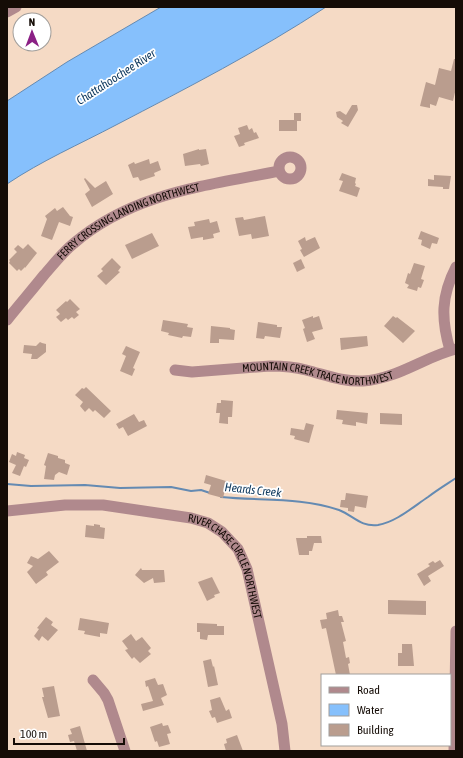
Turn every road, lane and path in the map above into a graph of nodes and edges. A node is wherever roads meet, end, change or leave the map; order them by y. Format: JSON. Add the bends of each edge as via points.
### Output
{"nodes":[{"id":1,"x":16,"y":7,"type":"edge"},
{"id":2,"x":7,"y":12,"type":"edge"},
{"id":3,"x":279,"y":171,"type":"dead end"},
{"id":4,"x":456,"y":267,"type":"edge"},
{"id":5,"x":7,"y":320,"type":"edge"},
{"id":6,"x":453,"y":349,"type":"edge"},
{"id":7,"x":175,"y":370,"type":"dead end"},
{"id":8,"x":7,"y":511,"type":"edge"},
{"id":9,"x":456,"y":631,"type":"edge"},
{"id":10,"x":456,"y":678,"type":"edge"},
{"id":11,"x":93,"y":680,"type":"dead end"},
{"id":12,"x":125,"y":751,"type":"edge"},
{"id":13,"x":285,"y":751,"type":"edge"},
{"id":14,"x":454,"y":751,"type":"edge"}],
"edges":[{"from":1,"to":2,"type":"street"},
{"from":3,"to":5,"type":"street","name":"FERRY CROSSING LANDING NORTHWEST","via":[[151,199],[110,218],[72,244]]},
{"from":4,"to":6,"type":"street","via":[[443,309],[445,331]]},
{"from":6,"to":7,"type":"street","name":"MOUNTAIN CREEK TRACE NORTHWEST","via":[[392,376],[364,381],[338,379],[305,369],[282,366],[192,372]]},
{"from":8,"to":13,"type":"street","name":"RIVER CHASE CIRCLE NORTHWEST","via":[[65,505],[103,505],[191,518],[208,523],[222,532],[238,549],[247,569],[282,724]]},
{"from":9,"to":10,"type":"street"},
{"from":10,"to":14,"type":"street"},
{"from":11,"to":12,"type":"street","via":[[108,700]]}]}
